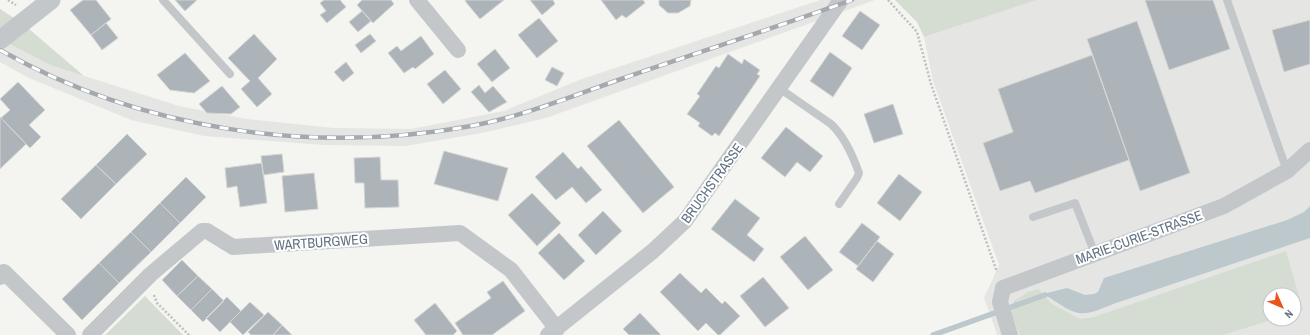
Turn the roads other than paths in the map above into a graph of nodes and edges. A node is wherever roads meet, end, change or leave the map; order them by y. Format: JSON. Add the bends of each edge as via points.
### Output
{"nodes":[{"id":1,"x":51,"y":0,"type":"edge"},
{"id":2,"x":162,"y":0,"type":"edge"},
{"id":3,"x":417,"y":0,"type":"edge"},
{"id":4,"x":842,"y":0,"type":"edge"},
{"id":5,"x":1227,"y":0,"type":"edge"},
{"id":6,"x":0,"y":40,"type":"edge"},
{"id":7,"x":458,"y":50,"type":"dead end"},
{"id":8,"x":230,"y":74,"type":"dead end"},
{"id":9,"x":779,"y":88,"type":"junction"},
{"id":10,"x":1310,"y":150,"type":"edge"},
{"id":11,"x":1287,"y":171,"type":"junction"},
{"id":12,"x":839,"y":204,"type":"dead end"},
{"id":13,"x":1033,"y":217,"type":"dead end"},
{"id":14,"x":1095,"y":254,"type":"junction"},
{"id":15,"x":0,"y":277,"type":"edge"},
{"id":16,"x":553,"y":332,"type":"edge"},
{"id":17,"x":68,"y":335,"type":"edge"},
{"id":18,"x":90,"y":335,"type":"edge"},
{"id":19,"x":1010,"y":335,"type":"edge"}],
"edges":[{"from":1,"to":6,"type":"street"},
{"from":2,"to":8,"type":"lane"},
{"from":3,"to":7,"type":"street"},
{"from":4,"to":9,"type":"street","name":"BRUCHSTRASSE"},
{"from":5,"to":11,"type":"lane"},
{"from":9,"to":12,"type":"lane","via":[[831,124],[843,139],[859,173]]},
{"from":9,"to":16,"type":"street","name":"BRUCHSTRASSE","via":[[685,221],[670,237]]},
{"from":10,"to":11,"type":"street","name":"MARIE-CURIE-STRASSE"},
{"from":11,"to":14,"type":"street","name":"MARIE-CURIE-STRASSE","via":[[1224,206]]},
{"from":13,"to":14,"type":"lane","via":[[1075,203]]},
{"from":14,"to":19,"type":"street","name":"MARIE-CURIE-STRASSE","via":[[1001,295]]},
{"from":15,"to":17,"type":"street","via":[[4,272]]},
{"from":16,"to":18,"type":"street","name":"WARTBURGWEG","via":[[511,270],[460,233],[233,247],[207,231],[202,231],[151,274]]}]}
